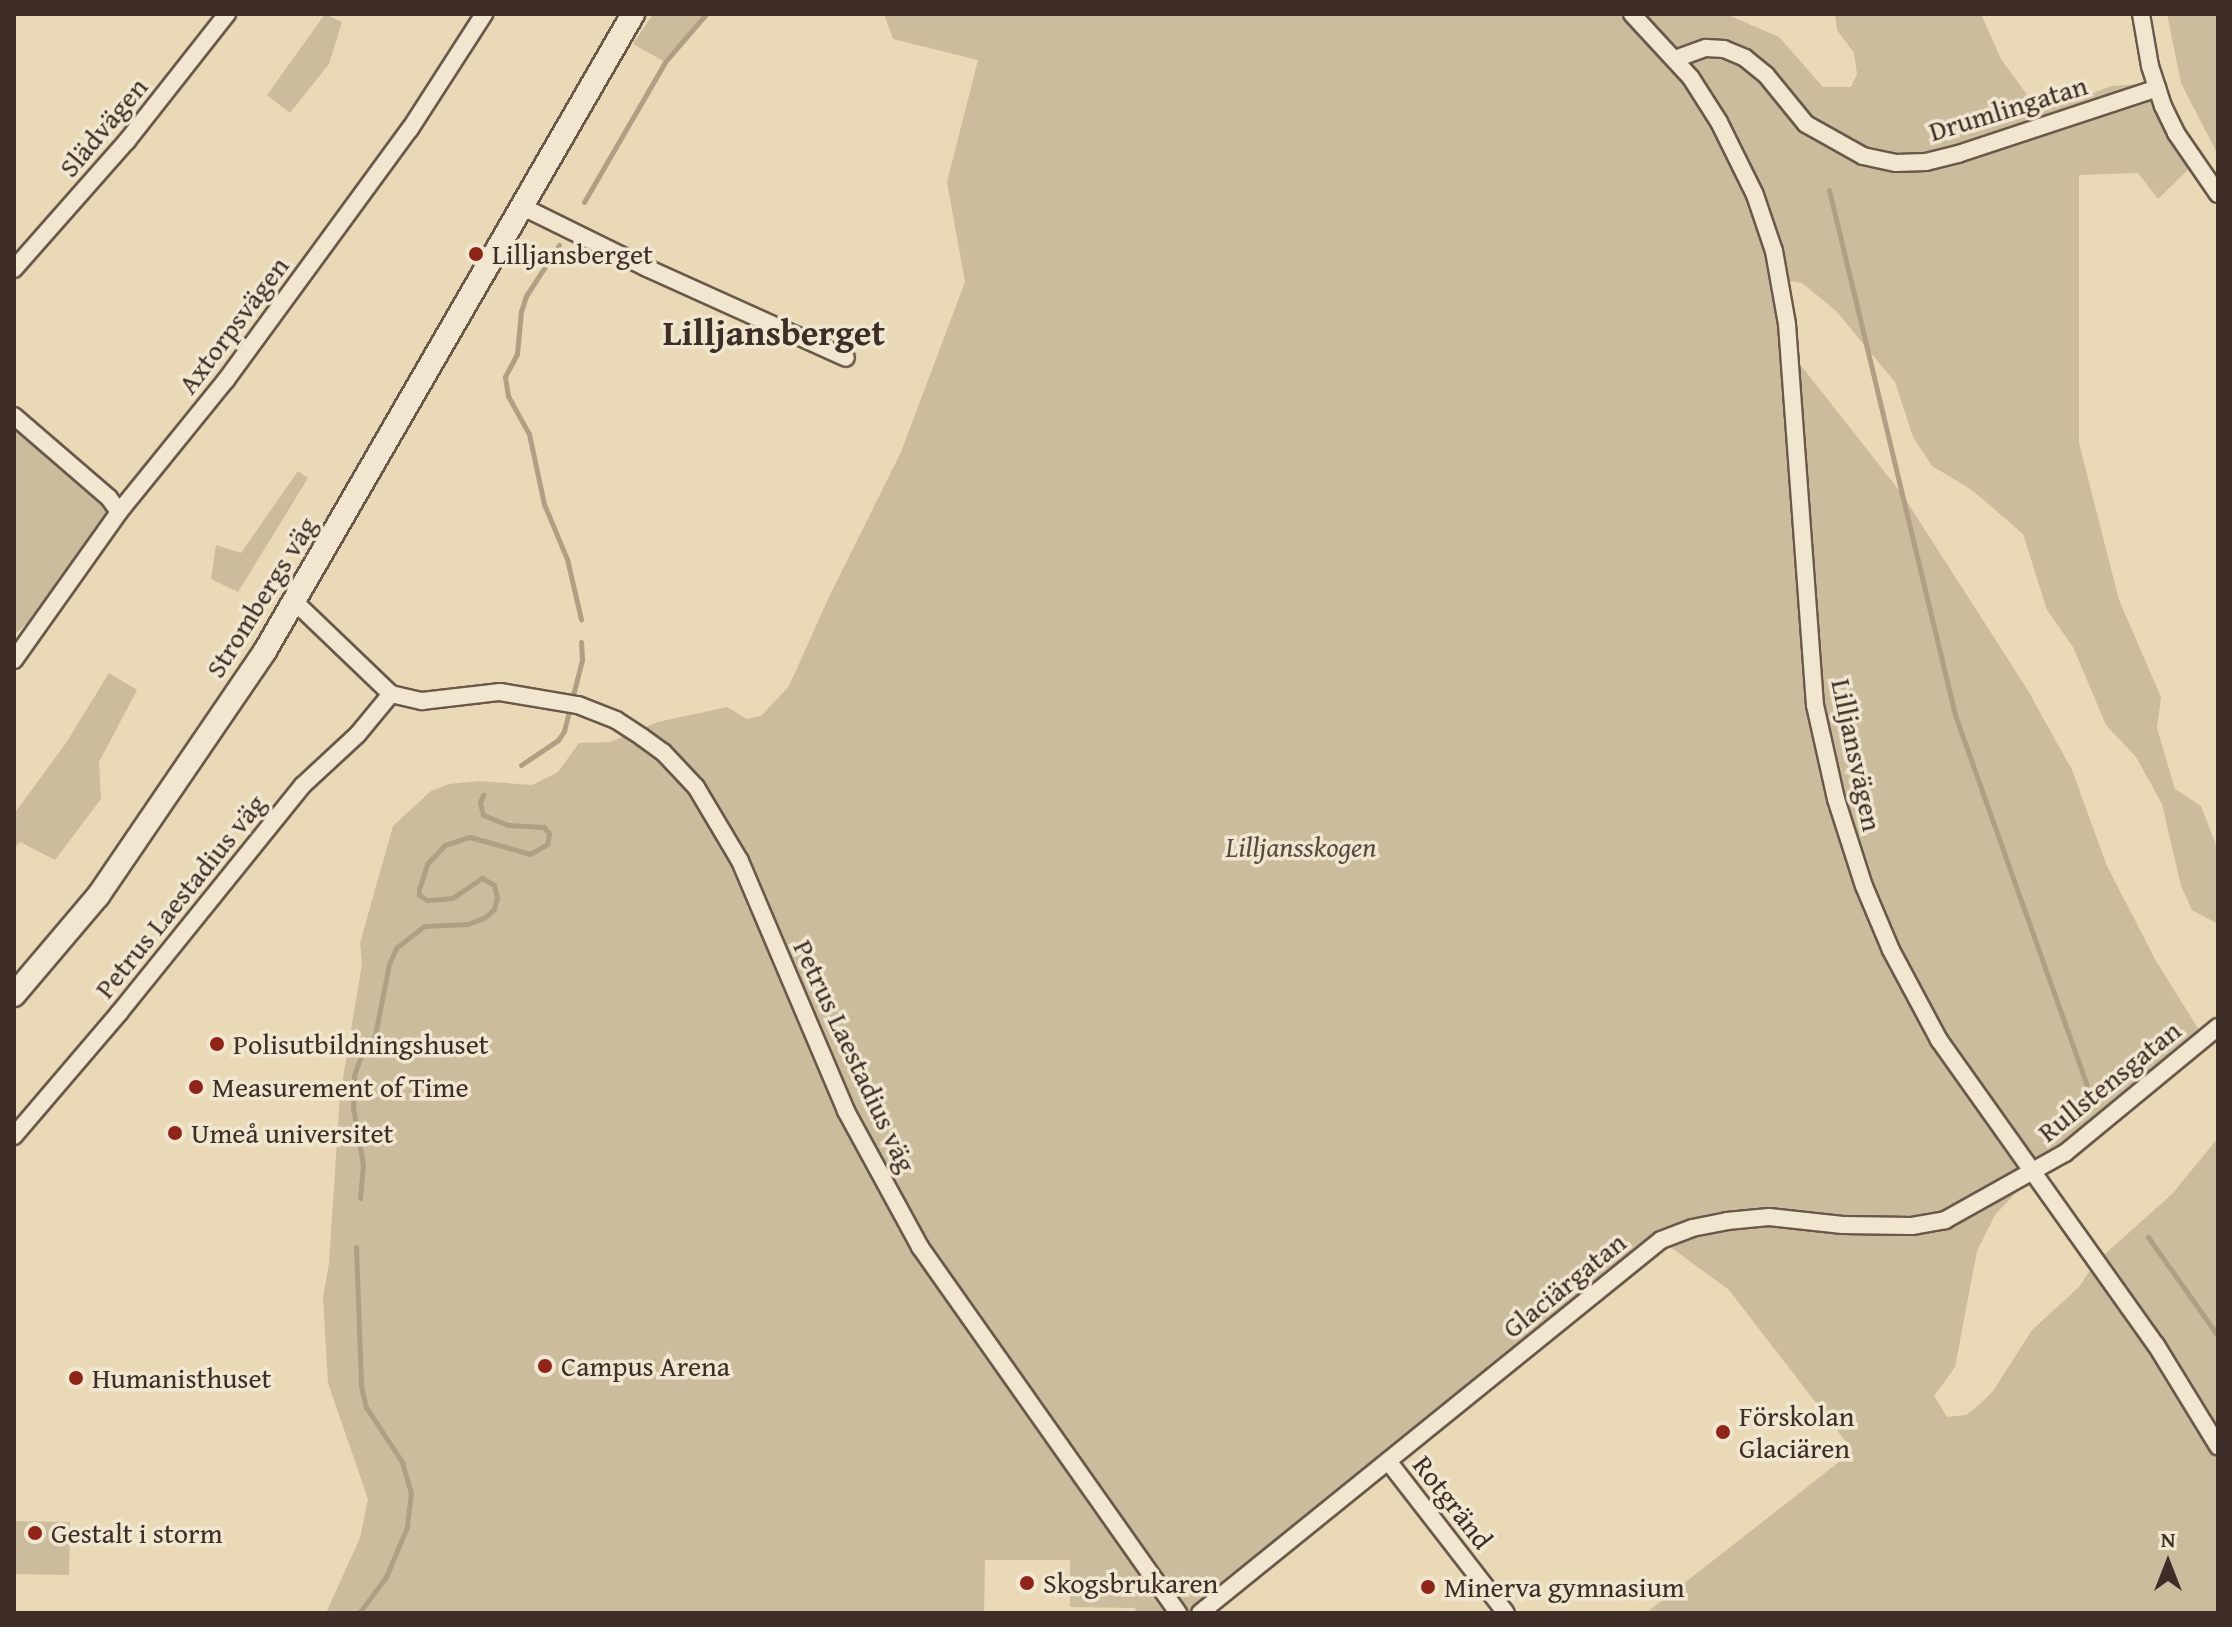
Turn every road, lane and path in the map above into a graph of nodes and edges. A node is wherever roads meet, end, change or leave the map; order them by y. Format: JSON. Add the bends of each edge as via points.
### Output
{"nodes":[{"id":1,"x":227,"y":14,"type":"edge"},
{"id":2,"x":484,"y":14,"type":"edge"},
{"id":3,"x":633,"y":14,"type":"edge"},
{"id":4,"x":1632,"y":14,"type":"edge"},
{"id":5,"x":2141,"y":14,"type":"edge"},
{"id":6,"x":1675,"y":59,"type":"junction"},
{"id":7,"x":2157,"y":88,"type":"junction"},
{"id":8,"x":2218,"y":194,"type":"edge"},
{"id":9,"x":521,"y":206,"type":"junction"},
{"id":10,"x":14,"y":269,"type":"edge"},
{"id":11,"x":846,"y":358,"type":"dead end"},
{"id":12,"x":14,"y":416,"type":"edge"},
{"id":13,"x":119,"y":512,"type":"junction"},
{"id":14,"x":295,"y":602,"type":"junction"},
{"id":15,"x":14,"y":660,"type":"edge"},
{"id":16,"x":391,"y":694,"type":"junction"},
{"id":17,"x":14,"y":995,"type":"edge"},
{"id":18,"x":2218,"y":1027,"type":"edge"},
{"id":19,"x":14,"y":1136,"type":"edge"},
{"id":20,"x":2032,"y":1175,"type":"junction"},
{"id":21,"x":2218,"y":1446,"type":"edge"},
{"id":22,"x":1388,"y":1461,"type":"junction"},
{"id":23,"x":1178,"y":1613,"type":"edge"},
{"id":24,"x":1200,"y":1613,"type":"edge"},
{"id":25,"x":1506,"y":1613,"type":"edge"}],
"edges":[{"from":1,"to":10,"type":"street","name":"Slädvägen","via":[[127,141]]},
{"from":2,"to":13,"type":"street","name":"Axtorpsvägen","via":[[401,142],[226,380]]},
{"from":3,"to":9,"type":"street","name":"Strombergs väg"},
{"from":4,"to":6,"type":"street","name":"Lilljansvägen"},
{"from":5,"to":7,"type":"street"},
{"from":6,"to":7,"type":"street","name":"Drumlingatan","via":[[1706,48],[1745,58],[1806,124],[1863,156],[1896,163],[1958,154]]},
{"from":6,"to":20,"type":"street","name":"Lilljansvägen","via":[[1730,141],[1774,251],[1787,324],[1815,705],[1848,841],[1918,1003]]},
{"from":7,"to":8,"type":"street","via":[[2176,133]]},
{"from":9,"to":11,"type":"street"},
{"from":9,"to":14,"type":"street","name":"Strombergs väg"},
{"from":12,"to":13,"type":"street"},
{"from":13,"to":15,"type":"street","name":"Axtorpsvägen"},
{"from":14,"to":16,"type":"street"},
{"from":14,"to":17,"type":"street","name":"Strombergs väg","via":[[98,896]]},
{"from":16,"to":19,"type":"street","name":"Petrus Laestadius väg","via":[[358,734],[302,786]]},
{"from":16,"to":23,"type":"street","name":"Petrus Laestadius väg","via":[[414,701],[500,692],[556,699],[616,720],[663,752],[696,787],[740,861],[846,1111],[920,1247]]},
{"from":18,"to":20,"type":"street","name":"Rullstensgatan"},
{"from":20,"to":21,"type":"street","name":"Lilljansvägen","via":[[2164,1357]]},
{"from":20,"to":22,"type":"street","name":"Glaciärgatan","via":[[1945,1220],[1912,1226],[1769,1217],[1692,1228],[1661,1240]]},
{"from":22,"to":24,"type":"street","name":"Glaciärgatan"},
{"from":22,"to":25,"type":"street","name":"Rotgränd"}]}
